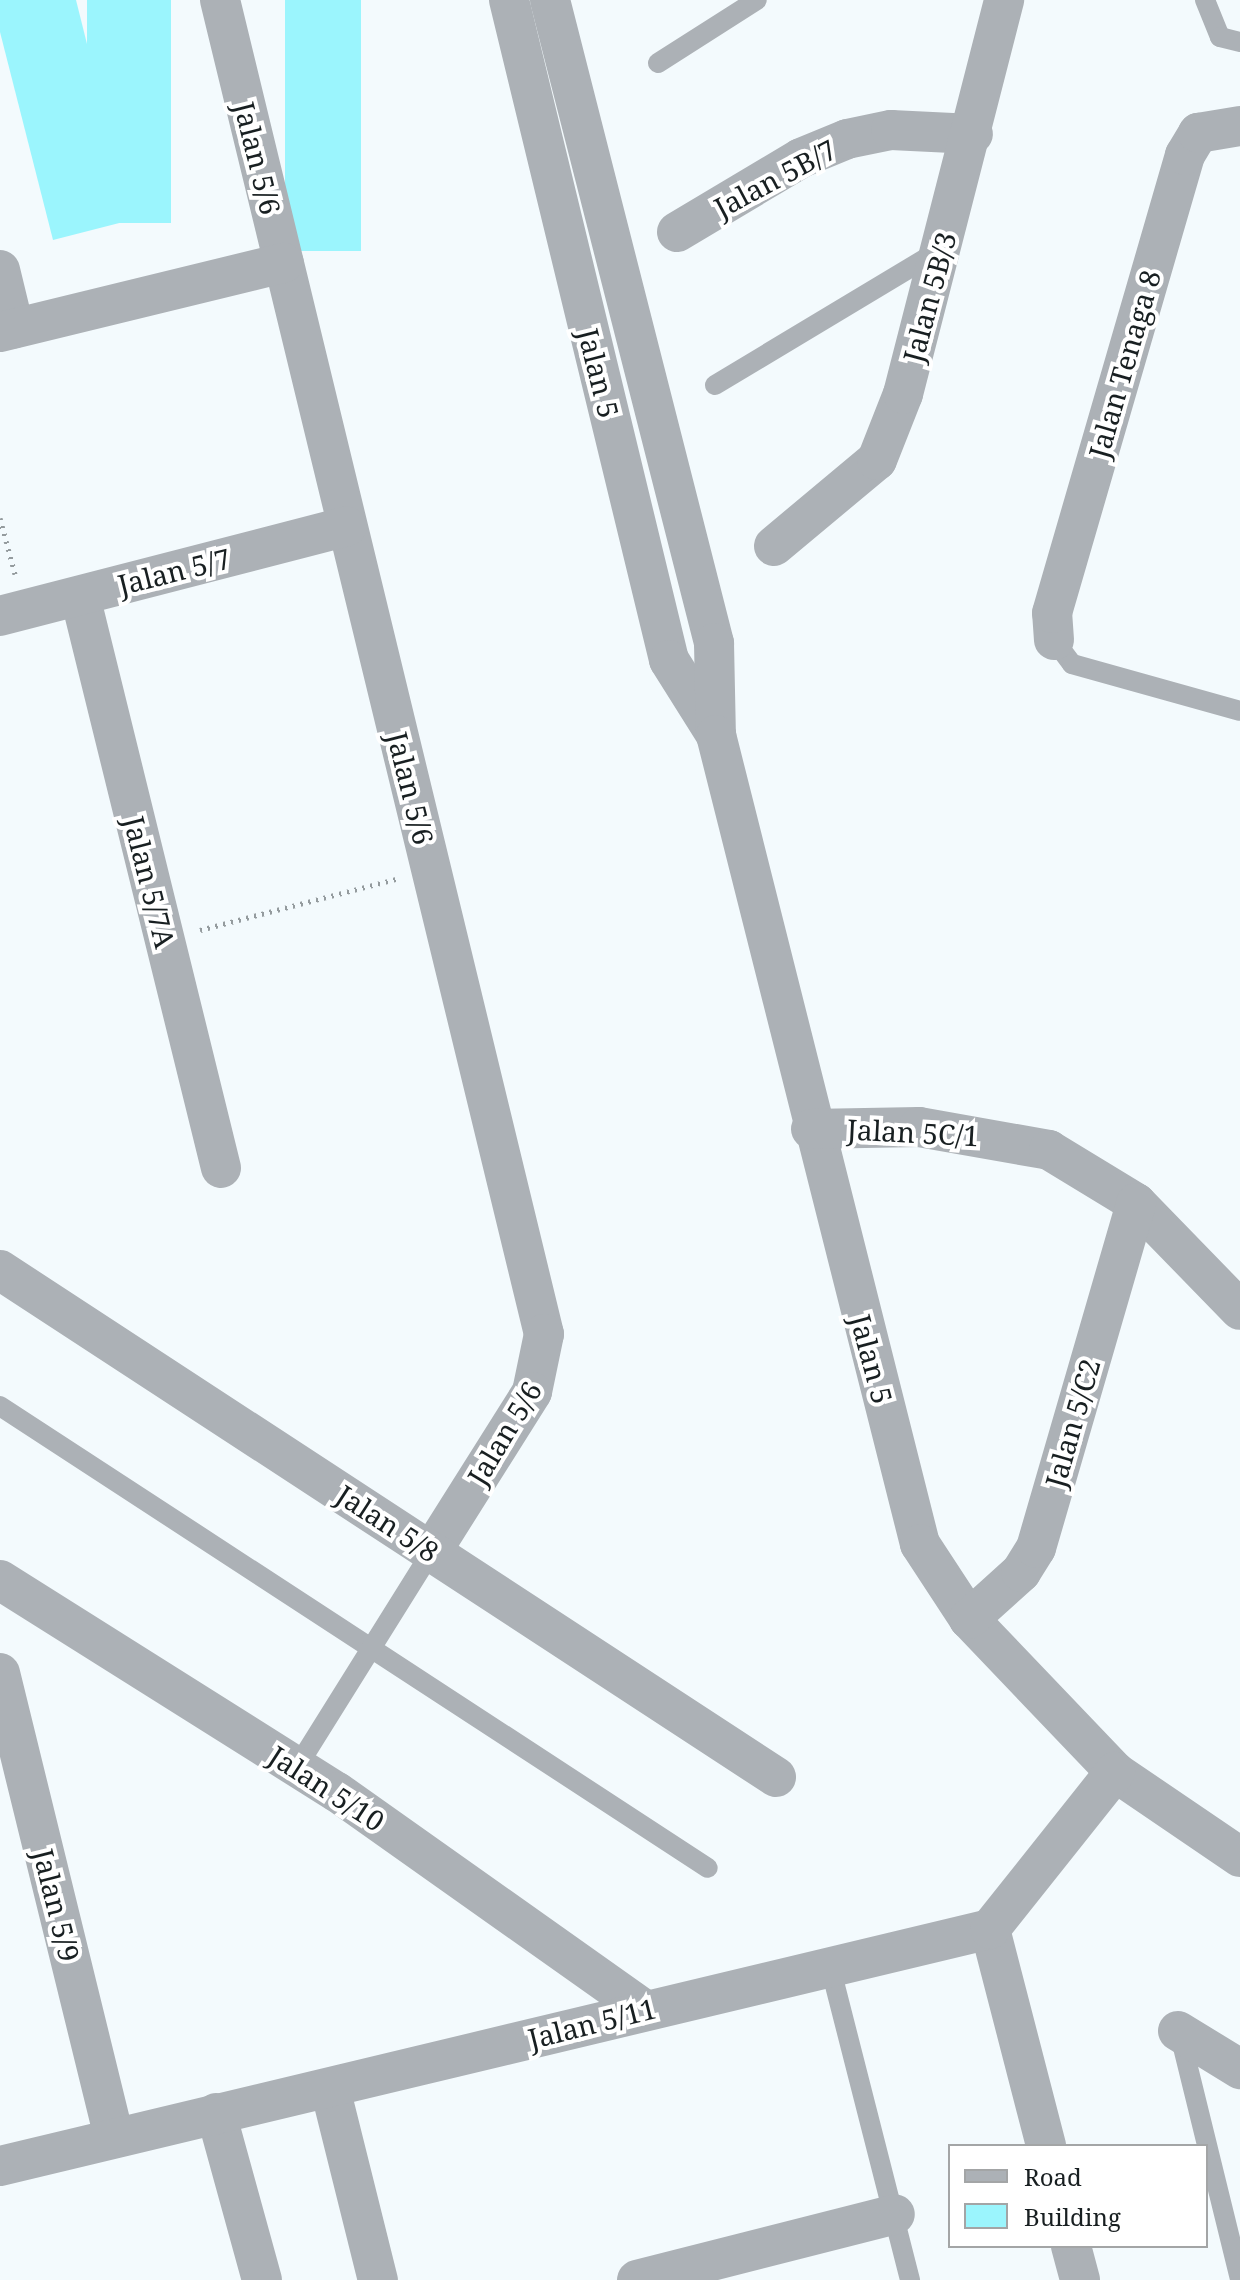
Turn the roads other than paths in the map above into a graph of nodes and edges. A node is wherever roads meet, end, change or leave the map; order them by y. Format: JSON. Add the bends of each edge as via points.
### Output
{"nodes":[{"id":1,"x":220,"y":0,"type":"edge"},
{"id":2,"x":509,"y":0,"type":"edge"},
{"id":3,"x":550,"y":0,"type":"edge"},
{"id":4,"x":757,"y":0,"type":"edge"},
{"id":5,"x":1004,"y":0,"type":"edge"},
{"id":6,"x":1205,"y":0,"type":"edge"},
{"id":7,"x":1240,"y":42,"type":"edge"},
{"id":8,"x":658,"y":63,"type":"dead end"},
{"id":9,"x":1240,"y":126,"type":"edge"},
{"id":10,"x":973,"y":134,"type":"junction"},
{"id":11,"x":677,"y":232,"type":"dead end"},
{"id":12,"x":940,"y":250,"type":"junction"},
{"id":13,"x":284,"y":263,"type":"junction"},
{"id":14,"x":0,"y":270,"type":"edge"},
{"id":15,"x":7,"y":330,"type":"edge"},
{"id":16,"x":715,"y":385,"type":"dead end"},
{"id":17,"x":347,"y":526,"type":"junction"},
{"id":18,"x":774,"y":546,"type":"dead end"},
{"id":19,"x":80,"y":596,"type":"junction"},
{"id":20,"x":13,"y":613,"type":"edge"},
{"id":21,"x":1054,"y":640,"type":"joint"},
{"id":22,"x":1240,"y":711,"type":"edge"},
{"id":23,"x":716,"y":735,"type":"junction"},
{"id":24,"x":811,"y":1129,"type":"junction"},
{"id":25,"x":221,"y":1168,"type":"dead end"},
{"id":26,"x":1136,"y":1203,"type":"junction"},
{"id":27,"x":0,"y":1270,"type":"edge"},
{"id":28,"x":1240,"y":1310,"type":"edge"},
{"id":29,"x":0,"y":1406,"type":"edge"},
{"id":30,"x":432,"y":1551,"type":"junction"},
{"id":31,"x":0,"y":1580,"type":"edge"},
{"id":32,"x":969,"y":1619,"type":"junction"},
{"id":33,"x":371,"y":1649,"type":"junction"},
{"id":34,"x":0,"y":1673,"type":"edge"},
{"id":35,"x":297,"y":1767,"type":"junction"},
{"id":36,"x":1115,"y":1772,"type":"junction"},
{"id":37,"x":776,"y":1777,"type":"dead end"},
{"id":38,"x":1240,"y":1857,"type":"edge"},
{"id":39,"x":708,"y":1868,"type":"dead end"},
{"id":40,"x":990,"y":1929,"type":"junction"},
{"id":41,"x":830,"y":1966,"type":"junction"},
{"id":42,"x":644,"y":2009,"type":"junction"},
{"id":43,"x":1178,"y":2031,"type":"joint"},
{"id":44,"x":1240,"y":2069,"type":"edge"},
{"id":45,"x":330,"y":2088,"type":"junction"},
{"id":46,"x":216,"y":2113,"type":"junction"},
{"id":47,"x":114,"y":2138,"type":"junction"},
{"id":48,"x":1045,"y":2144,"type":"edge"},
{"id":49,"x":1206,"y":2144,"type":"edge"},
{"id":50,"x":1208,"y":2151,"type":"edge"},
{"id":51,"x":0,"y":2166,"type":"edge"},
{"id":52,"x":895,"y":2214,"type":"junction"},
{"id":53,"x":1072,"y":2248,"type":"edge"},
{"id":54,"x":262,"y":2280,"type":"edge"},
{"id":55,"x":378,"y":2280,"type":"edge"},
{"id":56,"x":637,"y":2280,"type":"edge"},
{"id":57,"x":910,"y":2280,"type":"edge"},
{"id":58,"x":1080,"y":2280,"type":"edge"},
{"id":59,"x":1240,"y":2280,"type":"edge"}],
"edges":[{"from":1,"to":13,"type":"street","name":"Jalan 5/6"},
{"from":2,"to":23,"type":"street","name":"Jalan 5","via":[[669,660]]},
{"from":3,"to":23,"type":"street","name":"Jalan 5","via":[[714,643]]},
{"from":4,"to":8,"type":"lane"},
{"from":5,"to":10,"type":"street","name":"Jalan 5B/3"},
{"from":6,"to":7,"type":"lane","via":[[1220,37]]},
{"from":9,"to":21,"type":"street","name":"Jalan Tenaga 8","via":[[1198,133],[1185,155],[1052,613]]},
{"from":10,"to":11,"type":"street","name":"Jalan 5B/7","via":[[891,130],[847,139],[801,158]]},
{"from":10,"to":12,"type":"street","name":"Jalan 5B/3"},
{"from":12,"to":16,"type":"lane"},
{"from":12,"to":18,"type":"street","name":"Jalan 5B/3","via":[[903,394],[877,460]]},
{"from":13,"to":15,"type":"street"},
{"from":13,"to":17,"type":"street","name":"Jalan 5/6"},
{"from":14,"to":15,"type":"street"},
{"from":17,"to":19,"type":"street","name":"Jalan 5/7"},
{"from":17,"to":30,"type":"street","name":"Jalan 5/6","via":[[544,1334],[532,1392]]},
{"from":19,"to":20,"type":"street","name":"Jalan 5/7"},
{"from":19,"to":25,"type":"street","name":"Jalan 5/7A"},
{"from":21,"to":22,"type":"lane","via":[[1072,664]]},
{"from":23,"to":24,"type":"street","name":"Jalan 5"},
{"from":24,"to":26,"type":"street","name":"Jalan 5C/1","via":[[981,1133],[1049,1150]]},
{"from":24,"to":32,"type":"street","name":"Jalan 5","via":[[920,1544]]},
{"from":26,"to":28,"type":"street","name":"Jalan 5C/1"},
{"from":26,"to":32,"type":"street","name":"Jalan 5/C2","via":[[1036,1548],[1021,1572]]},
{"from":27,"to":30,"type":"street","name":"Jalan 5/8"},
{"from":29,"to":33,"type":"lane"},
{"from":30,"to":33,"type":"lane"},
{"from":30,"to":37,"type":"street","name":"Jalan 5/8"},
{"from":31,"to":35,"type":"street","name":"Jalan 5/10"},
{"from":32,"to":36,"type":"street","name":"Jalan 5"},
{"from":33,"to":35,"type":"lane"},
{"from":33,"to":39,"type":"lane"},
{"from":34,"to":47,"type":"street","name":"Jalan 5/9"},
{"from":35,"to":42,"type":"street","name":"Jalan 5/10"},
{"from":36,"to":38,"type":"street","name":"Jalan 5"},
{"from":36,"to":40,"type":"street"},
{"from":40,"to":41,"type":"street","name":"Jalan 5/11"},
{"from":40,"to":48,"type":"street"},
{"from":41,"to":42,"type":"street","name":"Jalan 5/11"},
{"from":41,"to":52,"type":"lane"},
{"from":42,"to":45,"type":"street","name":"Jalan 5/11"},
{"from":43,"to":44,"type":"street"},
{"from":43,"to":49,"type":"lane"},
{"from":45,"to":46,"type":"street","name":"Jalan 5/11"},
{"from":45,"to":55,"type":"street"},
{"from":46,"to":47,"type":"street","name":"Jalan 5/11"},
{"from":46,"to":54,"type":"street"},
{"from":47,"to":51,"type":"street","name":"Jalan 5/11"},
{"from":50,"to":59,"type":"lane"},
{"from":52,"to":56,"type":"street"},
{"from":52,"to":57,"type":"lane"},
{"from":53,"to":58,"type":"street"}]}
